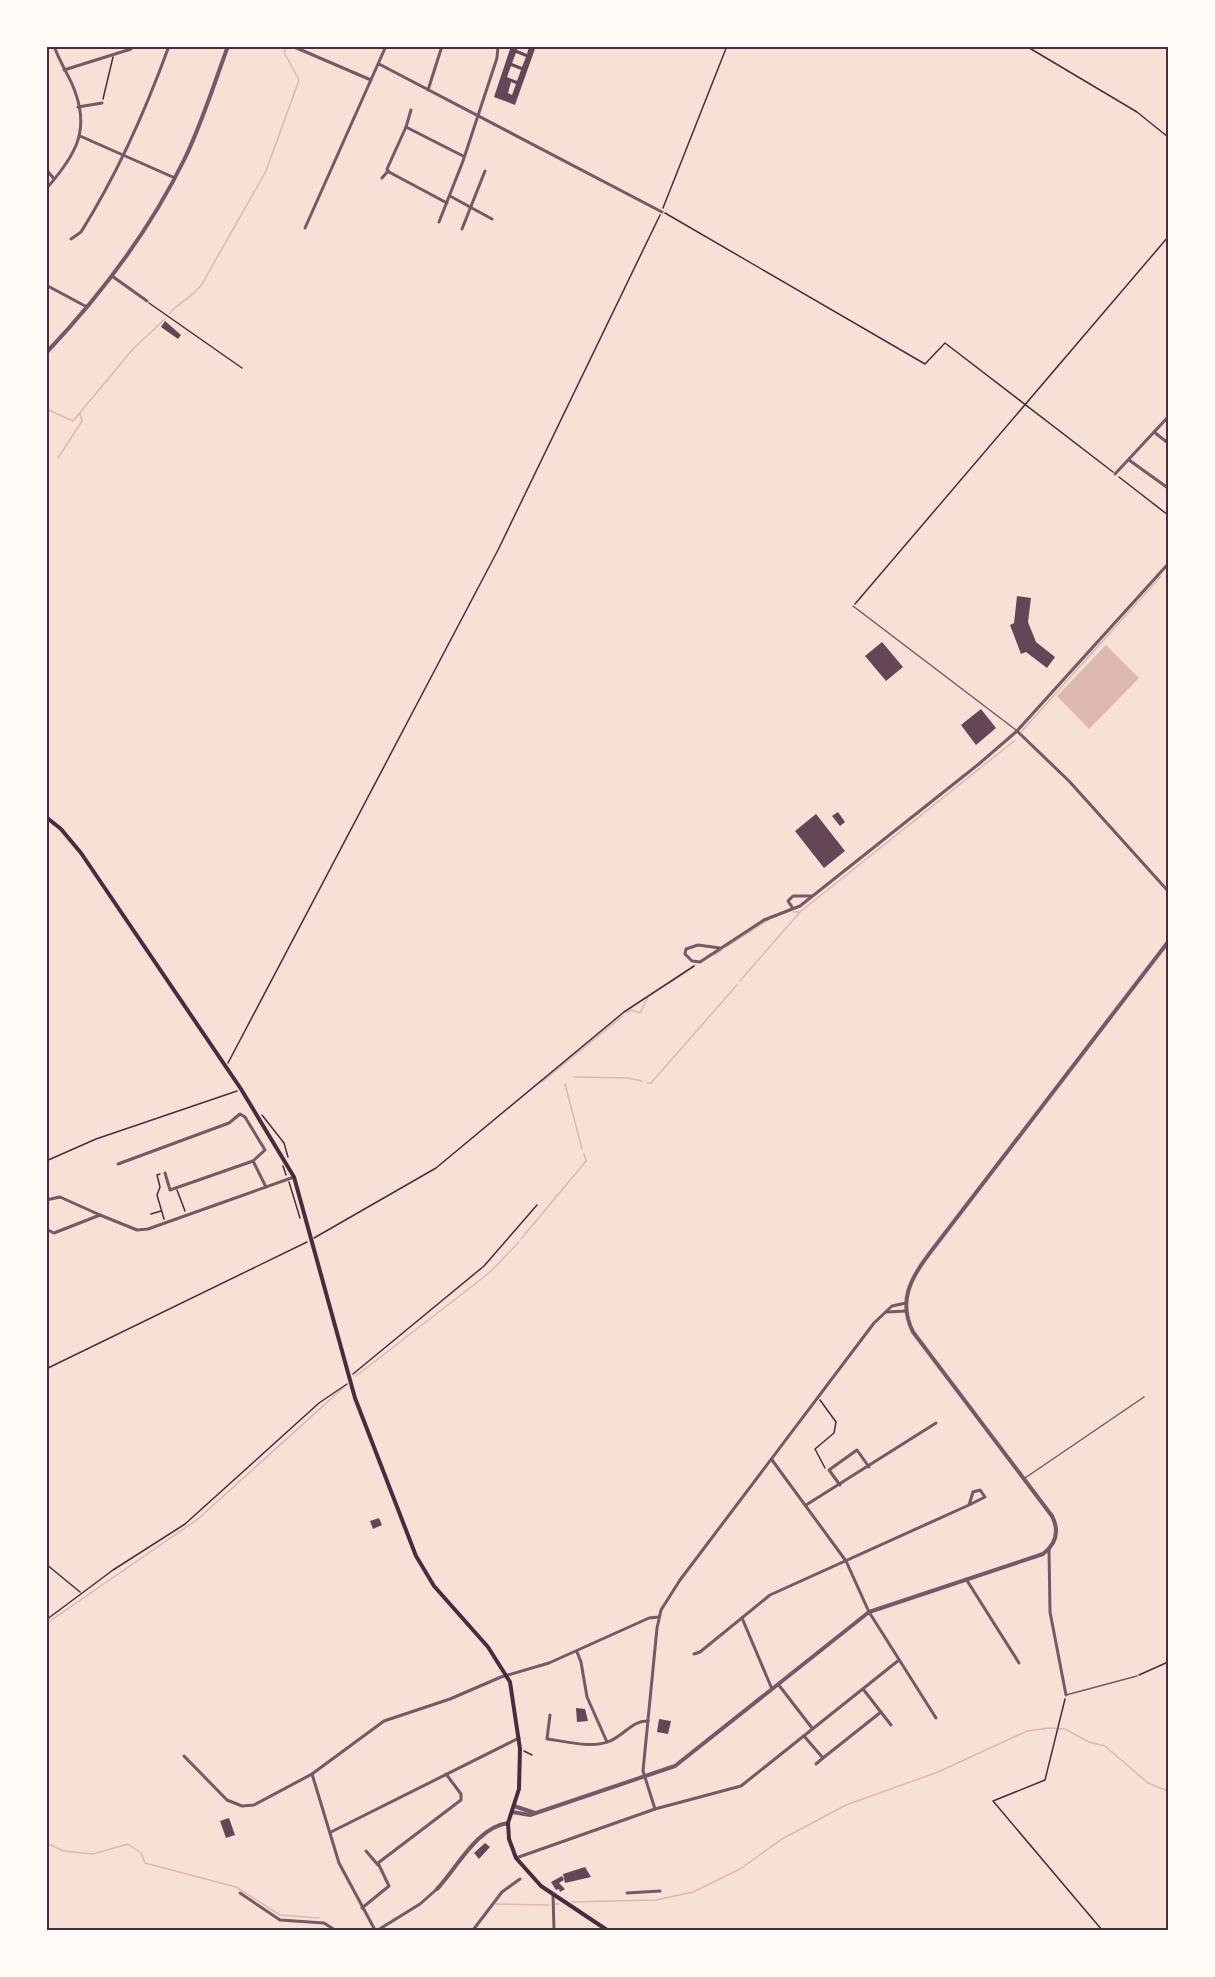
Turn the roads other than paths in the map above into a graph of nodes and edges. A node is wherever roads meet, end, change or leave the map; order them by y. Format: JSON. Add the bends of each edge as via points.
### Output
{"nodes":[{"id":1,"x":54,"y":46,"type":"edge"},
{"id":2,"x":169,"y":46,"type":"edge"},
{"id":3,"x":228,"y":46,"type":"edge"},
{"id":4,"x":292,"y":46,"type":"edge"},
{"id":5,"x":386,"y":46,"type":"edge"},
{"id":6,"x":441,"y":46,"type":"edge"},
{"id":7,"x":498,"y":46,"type":"edge"},
{"id":8,"x":130,"y":49,"type":"dead end"},
{"id":9,"x":379,"y":64,"type":"junction"},
{"id":10,"x":64,"y":70,"type":"junction"},
{"id":11,"x":371,"y":80,"type":"junction"},
{"id":12,"x":428,"y":90,"type":"junction"},
{"id":13,"x":102,"y":103,"type":"road end"},
{"id":14,"x":78,"y":107,"type":"junction"},
{"id":15,"x":411,"y":110,"type":"dead end"},
{"id":16,"x":477,"y":116,"type":"junction"},
{"id":17,"x":406,"y":127,"type":"junction"},
{"id":18,"x":80,"y":136,"type":"junction"},
{"id":19,"x":125,"y":155,"type":"junction"},
{"id":20,"x":463,"y":156,"type":"junction"},
{"id":21,"x":46,"y":169,"type":"edge"},
{"id":22,"x":388,"y":171,"type":"junction"},
{"id":23,"x":485,"y":171,"type":"dead end"},
{"id":24,"x":46,"y":175,"type":"edge"},
{"id":25,"x":175,"y":178,"type":"junction"},
{"id":26,"x":382,"y":178,"type":"dead end"},
{"id":27,"x":55,"y":179,"type":"junction"},
{"id":28,"x":46,"y":189,"type":"edge"},
{"id":29,"x":450,"y":196,"type":"junction"},
{"id":30,"x":447,"y":203,"type":"junction"},
{"id":31,"x":471,"y":208,"type":"junction"},
{"id":32,"x":662,"y":212,"type":"road end"},
{"id":33,"x":492,"y":219,"type":"dead end"},
{"id":34,"x":440,"y":222,"type":"dead end"},
{"id":35,"x":305,"y":228,"type":"dead end"},
{"id":36,"x":462,"y":229,"type":"dead end"},
{"id":37,"x":71,"y":239,"type":"dead end"},
{"id":38,"x":112,"y":276,"type":"junction"},
{"id":39,"x":46,"y":285,"type":"edge"},
{"id":40,"x":147,"y":301,"type":"road end"},
{"id":41,"x":88,"y":308,"type":"junction"},
{"id":42,"x":46,"y":353,"type":"edge"},
{"id":43,"x":1168,"y":417,"type":"edge"},
{"id":44,"x":1154,"y":432,"type":"junction"},
{"id":45,"x":1168,"y":443,"type":"edge"},
{"id":46,"x":1129,"y":460,"type":"junction"},
{"id":47,"x":1115,"y":474,"type":"road end"},
{"id":48,"x":1168,"y":488,"type":"edge"},
{"id":49,"x":1168,"y":564,"type":"edge"},
{"id":50,"x":853,"y":606,"type":"road end"},
{"id":51,"x":1017,"y":731,"type":"junction"},
{"id":52,"x":46,"y":817,"type":"edge"},
{"id":53,"x":1168,"y":891,"type":"edge"},
{"id":54,"x":813,"y":897,"type":"junction"},
{"id":55,"x":792,"y":907,"type":"junction"},
{"id":56,"x":1168,"y":942,"type":"edge"},
{"id":57,"x":720,"y":948,"type":"junction"},
{"id":58,"x":253,"y":1161,"type":"junction"},
{"id":59,"x":118,"y":1164,"type":"dead end"},
{"id":60,"x":165,"y":1173,"type":"road end"},
{"id":61,"x":294,"y":1177,"type":"junction"},
{"id":62,"x":266,"y":1187,"type":"junction"},
{"id":63,"x":46,"y":1200,"type":"edge"},
{"id":64,"x":100,"y":1215,"type":"junction"},
{"id":65,"x":46,"y":1229,"type":"edge"},
{"id":66,"x":906,"y":1303,"type":"junction"},
{"id":67,"x":906,"y":1311,"type":"junction"},
{"id":68,"x":885,"y":1313,"type":"junction"},
{"id":69,"x":1144,"y":1397,"type":"dead end"},
{"id":70,"x":936,"y":1423,"type":"dead end"},
{"id":71,"x":772,"y":1460,"type":"junction"},
{"id":72,"x":869,"y":1467,"type":"junction"},
{"id":73,"x":1024,"y":1479,"type":"junction"},
{"id":74,"x":840,"y":1485,"type":"junction"},
{"id":75,"x":806,"y":1505,"type":"junction"},
{"id":76,"x":969,"y":1505,"type":"junction"},
{"id":77,"x":1049,"y":1549,"type":"junction"},
{"id":78,"x":846,"y":1561,"type":"junction"},
{"id":79,"x":966,"y":1580,"type":"junction"},
{"id":80,"x":869,"y":1612,"type":"junction"},
{"id":81,"x":659,"y":1617,"type":"junction"},
{"id":82,"x":742,"y":1618,"type":"junction"},
{"id":83,"x":577,"y":1652,"type":"junction"},
{"id":84,"x":694,"y":1654,"type":"dead end"},
{"id":85,"x":899,"y":1660,"type":"junction"},
{"id":86,"x":1019,"y":1663,"type":"dead end"},
{"id":87,"x":507,"y":1675,"type":"junction"},
{"id":88,"x":1137,"y":1676,"type":"road end"},
{"id":89,"x":778,"y":1684,"type":"junction"},
{"id":90,"x":772,"y":1689,"type":"junction"},
{"id":91,"x":862,"y":1689,"type":"junction"},
{"id":92,"x":1066,"y":1695,"type":"joint"},
{"id":93,"x":881,"y":1712,"type":"junction"},
{"id":94,"x":550,"y":1715,"type":"dead end"},
{"id":95,"x":936,"y":1718,"type":"dead end"},
{"id":96,"x":648,"y":1721,"type":"junction"},
{"id":97,"x":891,"y":1725,"type":"dead end"},
{"id":98,"x":813,"y":1728,"type":"junction"},
{"id":99,"x":804,"y":1736,"type":"junction"},
{"id":100,"x":519,"y":1738,"type":"junction"},
{"id":101,"x":607,"y":1742,"type":"junction"},
{"id":102,"x":184,"y":1756,"type":"dead end"},
{"id":103,"x":823,"y":1758,"type":"junction"},
{"id":104,"x":816,"y":1764,"type":"dead end"},
{"id":105,"x":312,"y":1774,"type":"junction"},
{"id":106,"x":446,"y":1774,"type":"junction"},
{"id":107,"x":644,"y":1776,"type":"junction"},
{"id":108,"x":514,"y":1806,"type":"junction"},
{"id":109,"x":655,"y":1809,"type":"junction"},
{"id":110,"x":512,"y":1812,"type":"junction"},
{"id":111,"x":536,"y":1814,"type":"junction"},
{"id":112,"x":508,"y":1823,"type":"junction"},
{"id":113,"x":331,"y":1832,"type":"junction"},
{"id":114,"x":366,"y":1851,"type":"dead end"},
{"id":115,"x":516,"y":1858,"type":"junction"},
{"id":116,"x":378,"y":1865,"type":"junction"},
{"id":117,"x":520,"y":1879,"type":"dead end"},
{"id":118,"x":437,"y":1889,"type":"joint"},
{"id":119,"x":660,"y":1891,"type":"dead end"},
{"id":120,"x":240,"y":1893,"type":"dead end"},
{"id":121,"x":627,"y":1893,"type":"dead end"},
{"id":122,"x":553,"y":1895,"type":"junction"},
{"id":123,"x":362,"y":1908,"type":"junction"},
{"id":124,"x":335,"y":1930,"type":"edge"},
{"id":125,"x":376,"y":1930,"type":"edge"},
{"id":126,"x":473,"y":1930,"type":"edge"},
{"id":127,"x":554,"y":1930,"type":"edge"},
{"id":128,"x":607,"y":1930,"type":"edge"}],
"edges":[{"from":1,"to":10,"type":"street"},
{"from":2,"to":19,"type":"street"},
{"from":3,"to":25,"type":"street"},
{"from":4,"to":11,"type":"street"},
{"from":5,"to":9,"type":"street"},
{"from":6,"to":12,"type":"street"},
{"from":7,"to":16,"type":"street"},
{"from":8,"to":10,"type":"street"},
{"from":9,"to":11,"type":"street"},
{"from":9,"to":12,"type":"street"},
{"from":10,"to":14,"type":"street"},
{"from":11,"to":35,"type":"street"},
{"from":12,"to":16,"type":"street"},
{"from":13,"to":14,"type":"street"},
{"from":14,"to":18,"type":"street"},
{"from":15,"to":17,"type":"street"},
{"from":16,"to":20,"type":"street"},
{"from":16,"to":32,"type":"street"},
{"from":17,"to":20,"type":"street"},
{"from":17,"to":22,"type":"street"},
{"from":18,"to":19,"type":"street"},
{"from":18,"to":27,"type":"street","via":[[72,158]]},
{"from":19,"to":25,"type":"street"},
{"from":19,"to":37,"type":"street","via":[[81,232]]},
{"from":20,"to":29,"type":"street"},
{"from":21,"to":27,"type":"street"},
{"from":22,"to":26,"type":"street"},
{"from":22,"to":30,"type":"street"},
{"from":23,"to":31,"type":"street"},
{"from":24,"to":27,"type":"street"},
{"from":25,"to":38,"type":"street"},
{"from":27,"to":28,"type":"street"},
{"from":29,"to":30,"type":"street"},
{"from":29,"to":31,"type":"street"},
{"from":30,"to":34,"type":"street"},
{"from":31,"to":33,"type":"street"},
{"from":31,"to":36,"type":"street"},
{"from":38,"to":40,"type":"street"},
{"from":38,"to":41,"type":"street"},
{"from":39,"to":41,"type":"street"},
{"from":41,"to":42,"type":"street"},
{"from":43,"to":44,"type":"street"},
{"from":44,"to":45,"type":"street"},
{"from":44,"to":46,"type":"street"},
{"from":46,"to":47,"type":"street"},
{"from":46,"to":48,"type":"street"},
{"from":49,"to":51,"type":"street"},
{"from":50,"to":51,"type":"lane"},
{"from":51,"to":53,"type":"street","via":[[1069,781]]},
{"from":51,"to":54,"type":"street"},
{"from":52,"to":61,"type":"main road","via":[[62,829],[81,853],[241,1089]]},
{"from":54,"to":55,"type":"street"},
{"from":54,"to":55,"type":"street","via":[[793,896],[788,900]]},
{"from":55,"to":57,"type":"street"},
{"from":56,"to":66,"type":"street","via":[[921,1264],[910,1284]]},
{"from":57,"to":57,"type":"street","via":[[694,946],[685,951],[689,960],[700,962]]},
{"from":58,"to":59,"type":"street","via":[[265,1150],[240,1114],[229,1123]]},
{"from":58,"to":60,"type":"street","via":[[170,1190]]},
{"from":58,"to":62,"type":"street"},
{"from":61,"to":62,"type":"street"},
{"from":61,"to":87,"type":"main road","via":[[348,1376],[374,1451],[427,1576]]},
{"from":62,"to":64,"type":"street","via":[[137,1230]]},
{"from":63,"to":64,"type":"street","via":[[60,1197]]},
{"from":64,"to":65,"type":"street","via":[[54,1233]]},
{"from":66,"to":67,"type":"street"},
{"from":66,"to":68,"type":"street","via":[[892,1306]]},
{"from":67,"to":68,"type":"street"},
{"from":67,"to":73,"type":"street","via":[[917,1339]]},
{"from":68,"to":71,"type":"street"},
{"from":69,"to":73,"type":"lane"},
{"from":70,"to":72,"type":"street"},
{"from":71,"to":75,"type":"street"},
{"from":71,"to":81,"type":"street","via":[[666,1600]]},
{"from":72,"to":74,"type":"street"},
{"from":72,"to":74,"type":"street","via":[[857,1449],[829,1470]]},
{"from":73,"to":77,"type":"street","via":[[1056,1524],[1056,1537]]},
{"from":74,"to":75,"type":"street"},
{"from":75,"to":78,"type":"street"},
{"from":76,"to":76,"type":"street","via":[[985,1497],[980,1490],[973,1492]]},
{"from":76,"to":78,"type":"street"},
{"from":77,"to":79,"type":"street"},
{"from":77,"to":92,"type":"street","via":[[1050,1612]]},
{"from":78,"to":80,"type":"street"},
{"from":78,"to":82,"type":"street","via":[[770,1595]]},
{"from":79,"to":80,"type":"street"},
{"from":79,"to":86,"type":"street"},
{"from":80,"to":85,"type":"street"},
{"from":80,"to":89,"type":"street"},
{"from":81,"to":83,"type":"street","via":[[649,1618]]},
{"from":81,"to":96,"type":"street"},
{"from":82,"to":84,"type":"street"},
{"from":82,"to":90,"type":"street"},
{"from":83,"to":87,"type":"street"},
{"from":83,"to":101,"type":"street","via":[[586,1697]]},
{"from":85,"to":91,"type":"street"},
{"from":85,"to":95,"type":"street"},
{"from":87,"to":100,"type":"main road"},
{"from":87,"to":105,"type":"street","via":[[384,1721]]},
{"from":88,"to":92,"type":"lane"},
{"from":89,"to":90,"type":"street"},
{"from":89,"to":98,"type":"street"},
{"from":90,"to":107,"type":"street","via":[[675,1766]]},
{"from":91,"to":93,"type":"street"},
{"from":91,"to":98,"type":"street"},
{"from":93,"to":97,"type":"street"},
{"from":93,"to":103,"type":"street"},
{"from":94,"to":101,"type":"street","via":[[547,1739]]},
{"from":96,"to":101,"type":"street","via":[[637,1723]]},
{"from":96,"to":107,"type":"street"},
{"from":98,"to":99,"type":"street"},
{"from":99,"to":103,"type":"street"},
{"from":99,"to":109,"type":"street","via":[[741,1786]]},
{"from":100,"to":106,"type":"street"},
{"from":100,"to":108,"type":"main road","via":[[520,1778]]},
{"from":102,"to":105,"type":"street","via":[[227,1800],[242,1806],[254,1805]]},
{"from":103,"to":104,"type":"street"},
{"from":105,"to":113,"type":"street"},
{"from":106,"to":113,"type":"street"},
{"from":106,"to":116,"type":"street","via":[[462,1794],[461,1800]]},
{"from":107,"to":109,"type":"street"},
{"from":107,"to":111,"type":"street"},
{"from":108,"to":110,"type":"main road"},
{"from":108,"to":111,"type":"street"},
{"from":109,"to":115,"type":"street"},
{"from":110,"to":111,"type":"street"},
{"from":110,"to":112,"type":"main road"},
{"from":112,"to":115,"type":"main road"},
{"from":112,"to":118,"type":"street","via":[[496,1826],[478,1841]]},
{"from":113,"to":123,"type":"street","via":[[339,1863]]},
{"from":114,"to":116,"type":"street"},
{"from":115,"to":122,"type":"main road","via":[[528,1875]]},
{"from":116,"to":123,"type":"street","via":[[389,1886]]},
{"from":117,"to":126,"type":"street","via":[[502,1892]]},
{"from":118,"to":125,"type":"street"},
{"from":119,"to":121,"type":"street"},
{"from":120,"to":124,"type":"street","via":[[280,1920],[324,1923]]},
{"from":122,"to":127,"type":"street"},
{"from":122,"to":128,"type":"main road"},
{"from":123,"to":125,"type":"street"}]}
